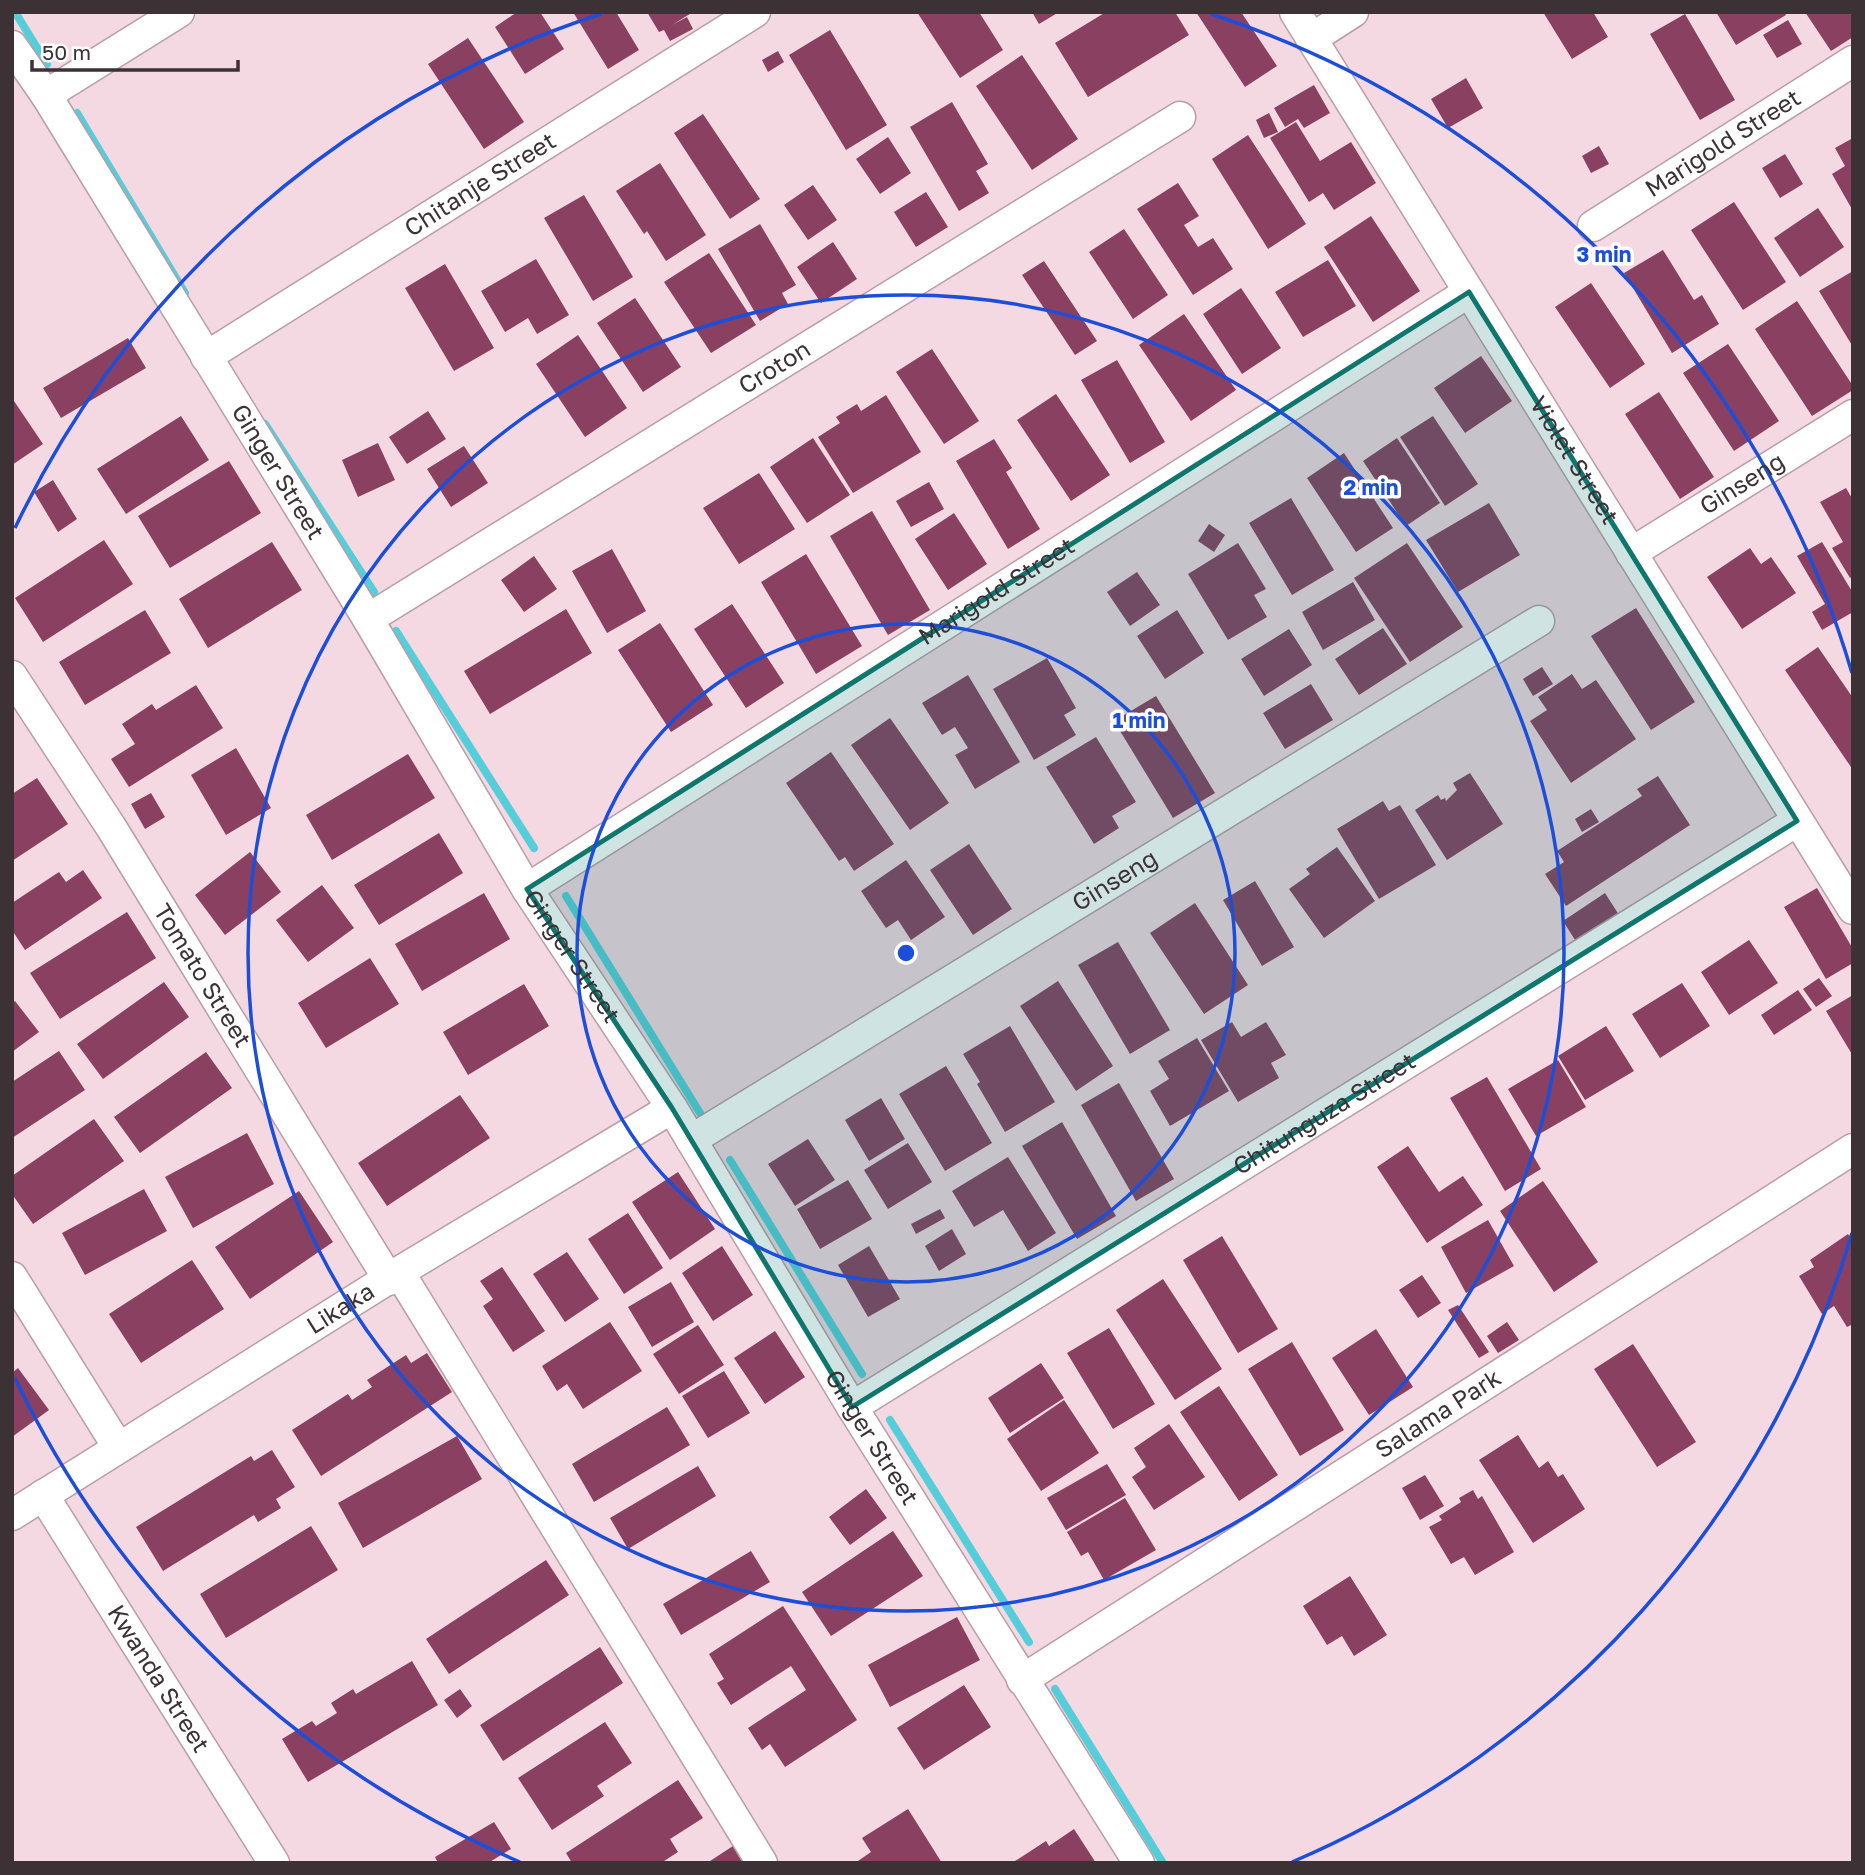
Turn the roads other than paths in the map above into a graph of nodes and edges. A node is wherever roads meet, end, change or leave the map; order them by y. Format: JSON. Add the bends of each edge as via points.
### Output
{"nodes":[{"id":1,"x":179,"y":12,"type":"edge"},
{"id":2,"x":755,"y":12,"type":"edge"},
{"id":3,"x":1295,"y":12,"type":"edge"},
{"id":4,"x":1353,"y":12,"type":"edge"},
{"id":5,"x":1311,"y":39,"type":"junction"},
{"id":6,"x":12,"y":46,"type":"edge"},
{"id":7,"x":1853,"y":61,"type":"edge"},
{"id":8,"x":46,"y":96,"type":"junction"},
{"id":9,"x":1180,"y":117,"type":"dead end"},
{"id":10,"x":1593,"y":226,"type":"dead end"},
{"id":11,"x":1469,"y":292,"type":"junction"},
{"id":12,"x":206,"y":357,"type":"junction"},
{"id":13,"x":1853,"y":415,"type":"edge"},
{"id":14,"x":1631,"y":553,"type":"junction"},
{"id":15,"x":368,"y":619,"type":"junction"},
{"id":16,"x":1539,"y":621,"type":"dead end"},
{"id":17,"x":12,"y":676,"type":"edge"},
{"id":18,"x":1797,"y":821,"type":"junction"},
{"id":19,"x":527,"y":889,"type":"junction"},
{"id":20,"x":1853,"y":909,"type":"edge"},
{"id":21,"x":672,"y":1108,"type":"junction"},
{"id":22,"x":691,"y":1140,"type":"junction"},
{"id":23,"x":1853,"y":1149,"type":"edge"},
{"id":24,"x":394,"y":1276,"type":"junction"},
{"id":25,"x":12,"y":1277,"type":"edge"},
{"id":26,"x":852,"y":1407,"type":"junction"},
{"id":27,"x":118,"y":1447,"type":"junction"},
{"id":28,"x":43,"y":1495,"type":"junction"},
{"id":29,"x":12,"y":1514,"type":"edge"},
{"id":30,"x":1022,"y":1680,"type":"junction"},
{"id":31,"x":274,"y":1863,"type":"edge"},
{"id":32,"x":762,"y":1863,"type":"edge"},
{"id":33,"x":1139,"y":1863,"type":"edge"}],
"edges":[{"from":1,"to":8,"type":"street"},
{"from":2,"to":12,"type":"street","name":"Chitanje Street"},
{"from":3,"to":5,"type":"street","name":"Violet Street"},
{"from":4,"to":5,"type":"street"},
{"from":5,"to":11,"type":"street","name":"Violet Street"},
{"from":6,"to":8,"type":"street","name":"Ginger Street"},
{"from":7,"to":10,"type":"street","name":"Marigold Street"},
{"from":8,"to":12,"type":"street","name":"Ginger Street"},
{"from":9,"to":15,"type":"street","name":"Croton"},
{"from":11,"to":14,"type":"street","name":"Violet Street"},
{"from":11,"to":19,"type":"street","name":"Marigold Street"},
{"from":12,"to":15,"type":"street","name":"Ginger Street"},
{"from":13,"to":14,"type":"street","name":"Ginseng"},
{"from":14,"to":18,"type":"street","name":"Violet Street"},
{"from":15,"to":19,"type":"street","name":"Ginger Street"},
{"from":16,"to":22,"type":"street","name":"Ginseng"},
{"from":17,"to":24,"type":"street","name":"Tomato Street"},
{"from":18,"to":20,"type":"street","name":"Violet Street"},
{"from":18,"to":26,"type":"street","name":"Chitunguza Street"},
{"from":19,"to":21,"type":"street","name":"Ginger Street"},
{"from":21,"to":22,"type":"street","name":"Ginger Street"},
{"from":21,"to":24,"type":"street","name":"Likaka"},
{"from":22,"to":26,"type":"street","name":"Ginger Street"},
{"from":23,"to":30,"type":"street","name":"Salama Park"},
{"from":24,"to":27,"type":"street","name":"Likaka"},
{"from":24,"to":32,"type":"street","name":"Tomato Street"},
{"from":25,"to":27,"type":"street"},
{"from":26,"to":30,"type":"street","name":"Ginger Street"},
{"from":27,"to":28,"type":"street","name":"Likaka"},
{"from":28,"to":29,"type":"street","name":"Likaka"},
{"from":28,"to":31,"type":"street","name":"Kwanda Street"},
{"from":30,"to":33,"type":"street","name":"Ginger Street"}]}
